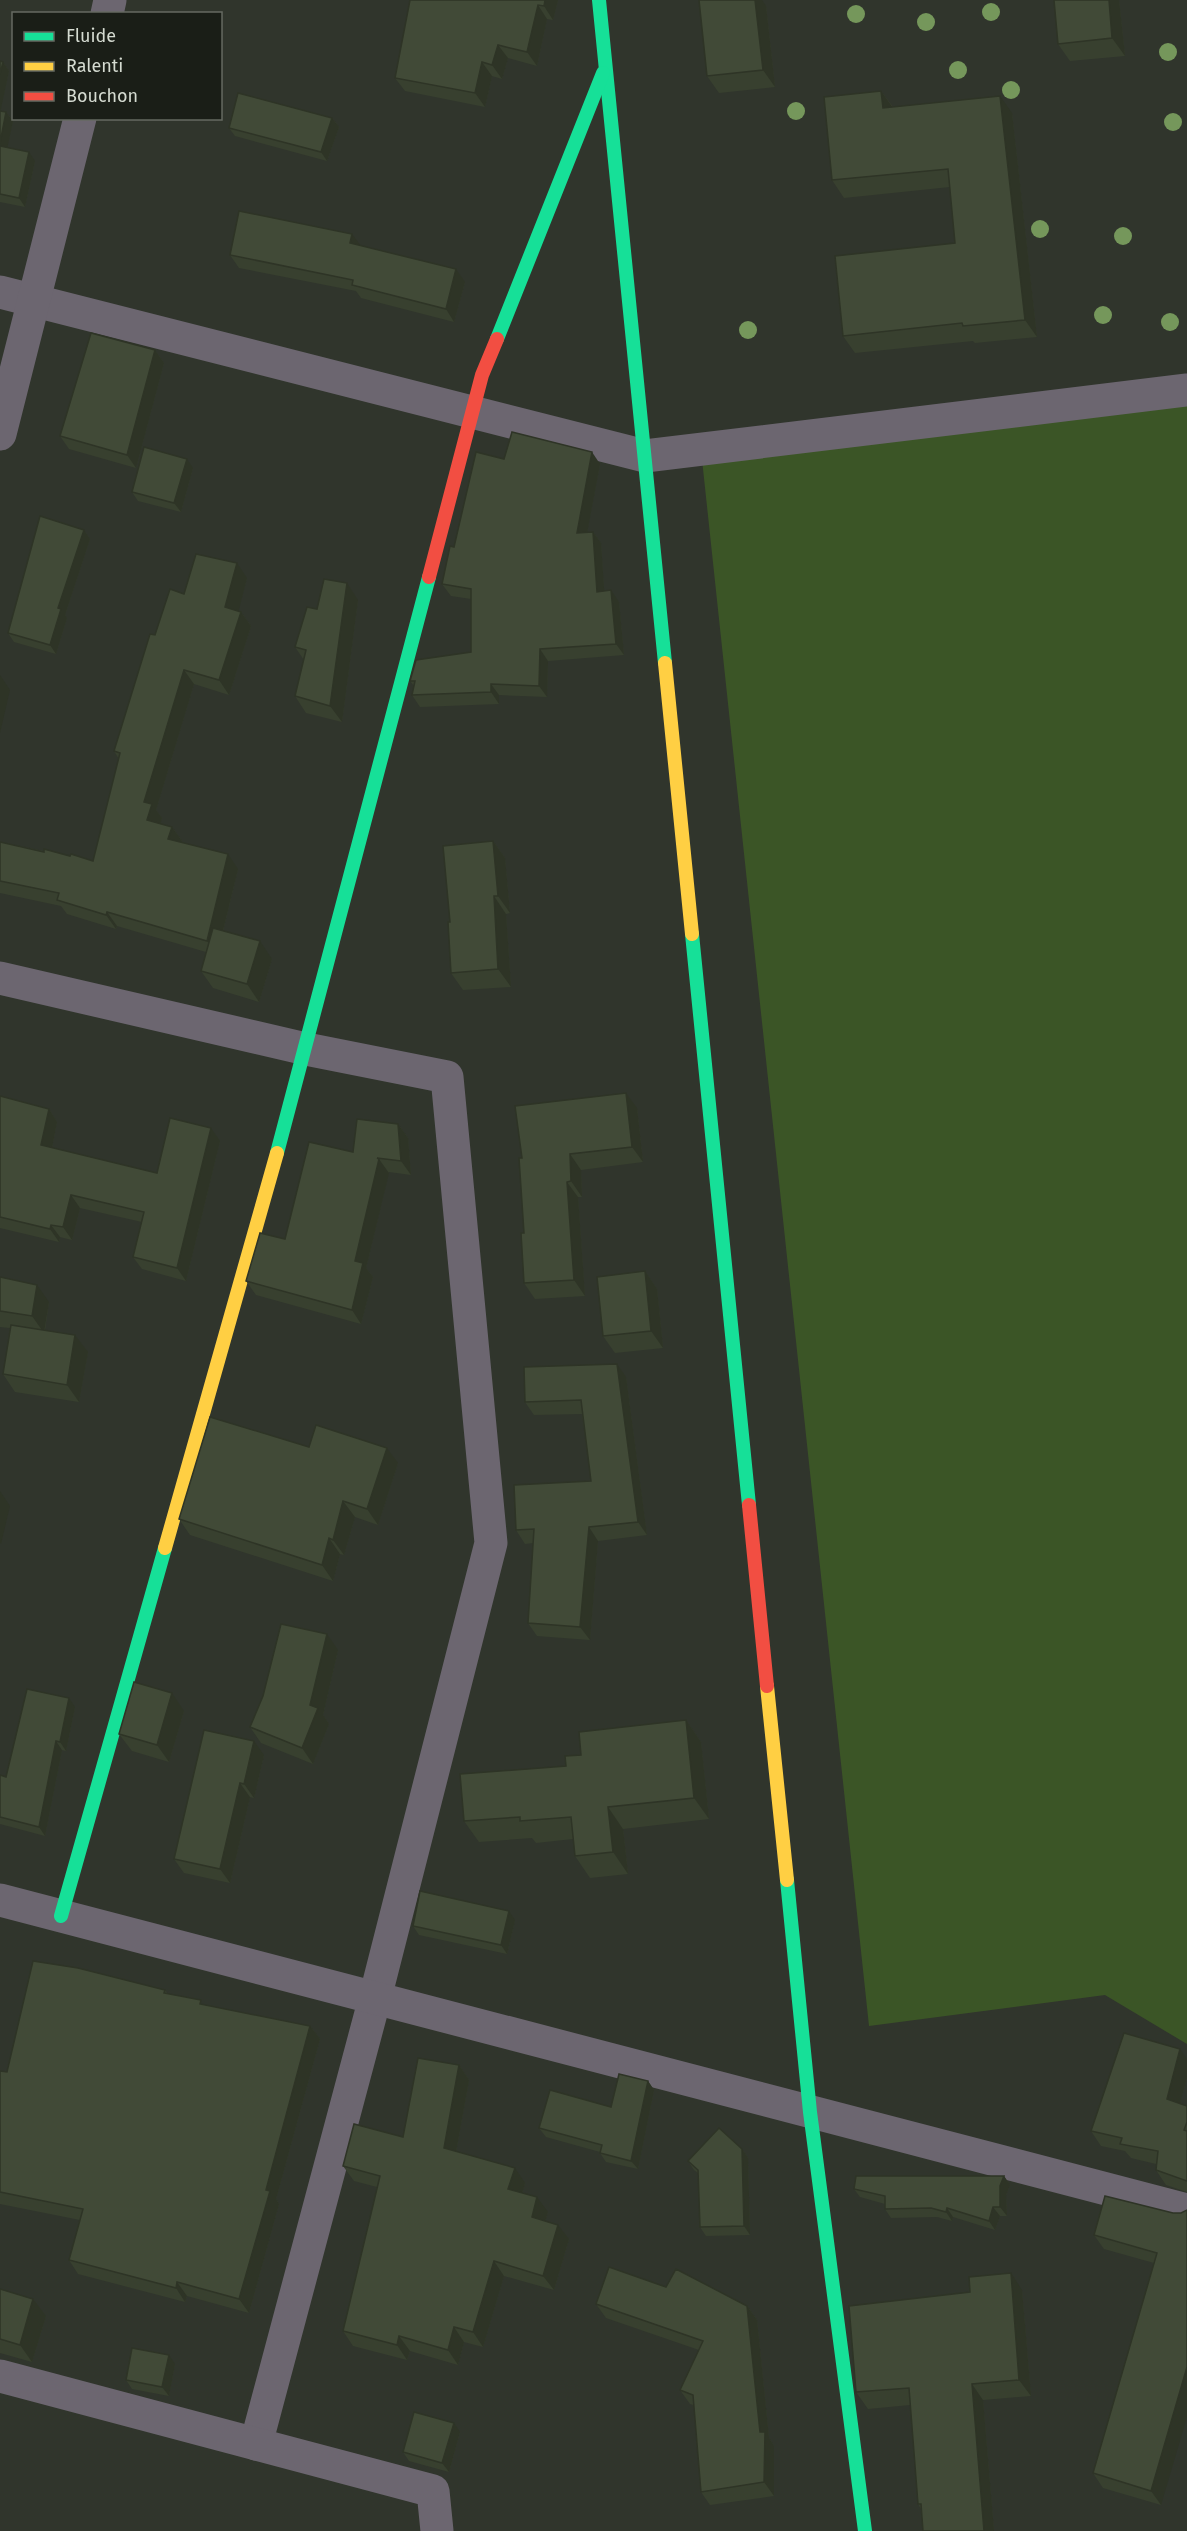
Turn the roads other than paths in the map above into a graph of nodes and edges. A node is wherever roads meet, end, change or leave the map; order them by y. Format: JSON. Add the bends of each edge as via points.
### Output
{"nodes":[{"id":1,"x":598,"y":0,"type":"edge"},
{"id":2,"x":605,"y":68,"type":"junction"},
{"id":3,"x":79,"y":120,"type":"edge"},
{"id":4,"x":0,"y":292,"type":"edge"},
{"id":5,"x":34,"y":301,"type":"junction"},
{"id":6,"x":1187,"y":390,"type":"edge"},
{"id":7,"x":472,"y":411,"type":"junction"},
{"id":8,"x":0,"y":434,"type":"edge"},
{"id":9,"x":645,"y":456,"type":"junction"},
{"id":10,"x":0,"y":978,"type":"edge"},
{"id":11,"x":306,"y":1049,"type":"junction"},
{"id":12,"x":0,"y":1900,"type":"edge"},
{"id":13,"x":61,"y":1916,"type":"junction"},
{"id":14,"x":375,"y":1998,"type":"junction"},
{"id":15,"x":810,"y":2112,"type":"junction"},
{"id":16,"x":1187,"y":2210,"type":"edge"},
{"id":17,"x":0,"y":2376,"type":"edge"},
{"id":18,"x":256,"y":2444,"type":"junction"},
{"id":19,"x":437,"y":2531,"type":"edge"},
{"id":20,"x":865,"y":2531,"type":"edge"}],
"edges":[{"from":1,"to":2,"type":"street"},
{"from":2,"to":7,"type":"street","via":[[482,375]]},
{"from":2,"to":9,"type":"street"},
{"from":3,"to":5,"type":"street"},
{"from":4,"to":5,"type":"street"},
{"from":5,"to":7,"type":"street"},
{"from":5,"to":8,"type":"street"},
{"from":6,"to":9,"type":"street"},
{"from":7,"to":9,"type":"street"},
{"from":7,"to":11,"type":"street"},
{"from":9,"to":15,"type":"street"},
{"from":10,"to":11,"type":"street"},
{"from":11,"to":13,"type":"street"},
{"from":11,"to":14,"type":"street","via":[[447,1077],[491,1543]]},
{"from":12,"to":13,"type":"street"},
{"from":13,"to":14,"type":"street"},
{"from":14,"to":15,"type":"street"},
{"from":14,"to":18,"type":"street"},
{"from":15,"to":16,"type":"street"},
{"from":15,"to":20,"type":"street"},
{"from":17,"to":18,"type":"street"},
{"from":18,"to":19,"type":"street","via":[[433,2491]]}]}
